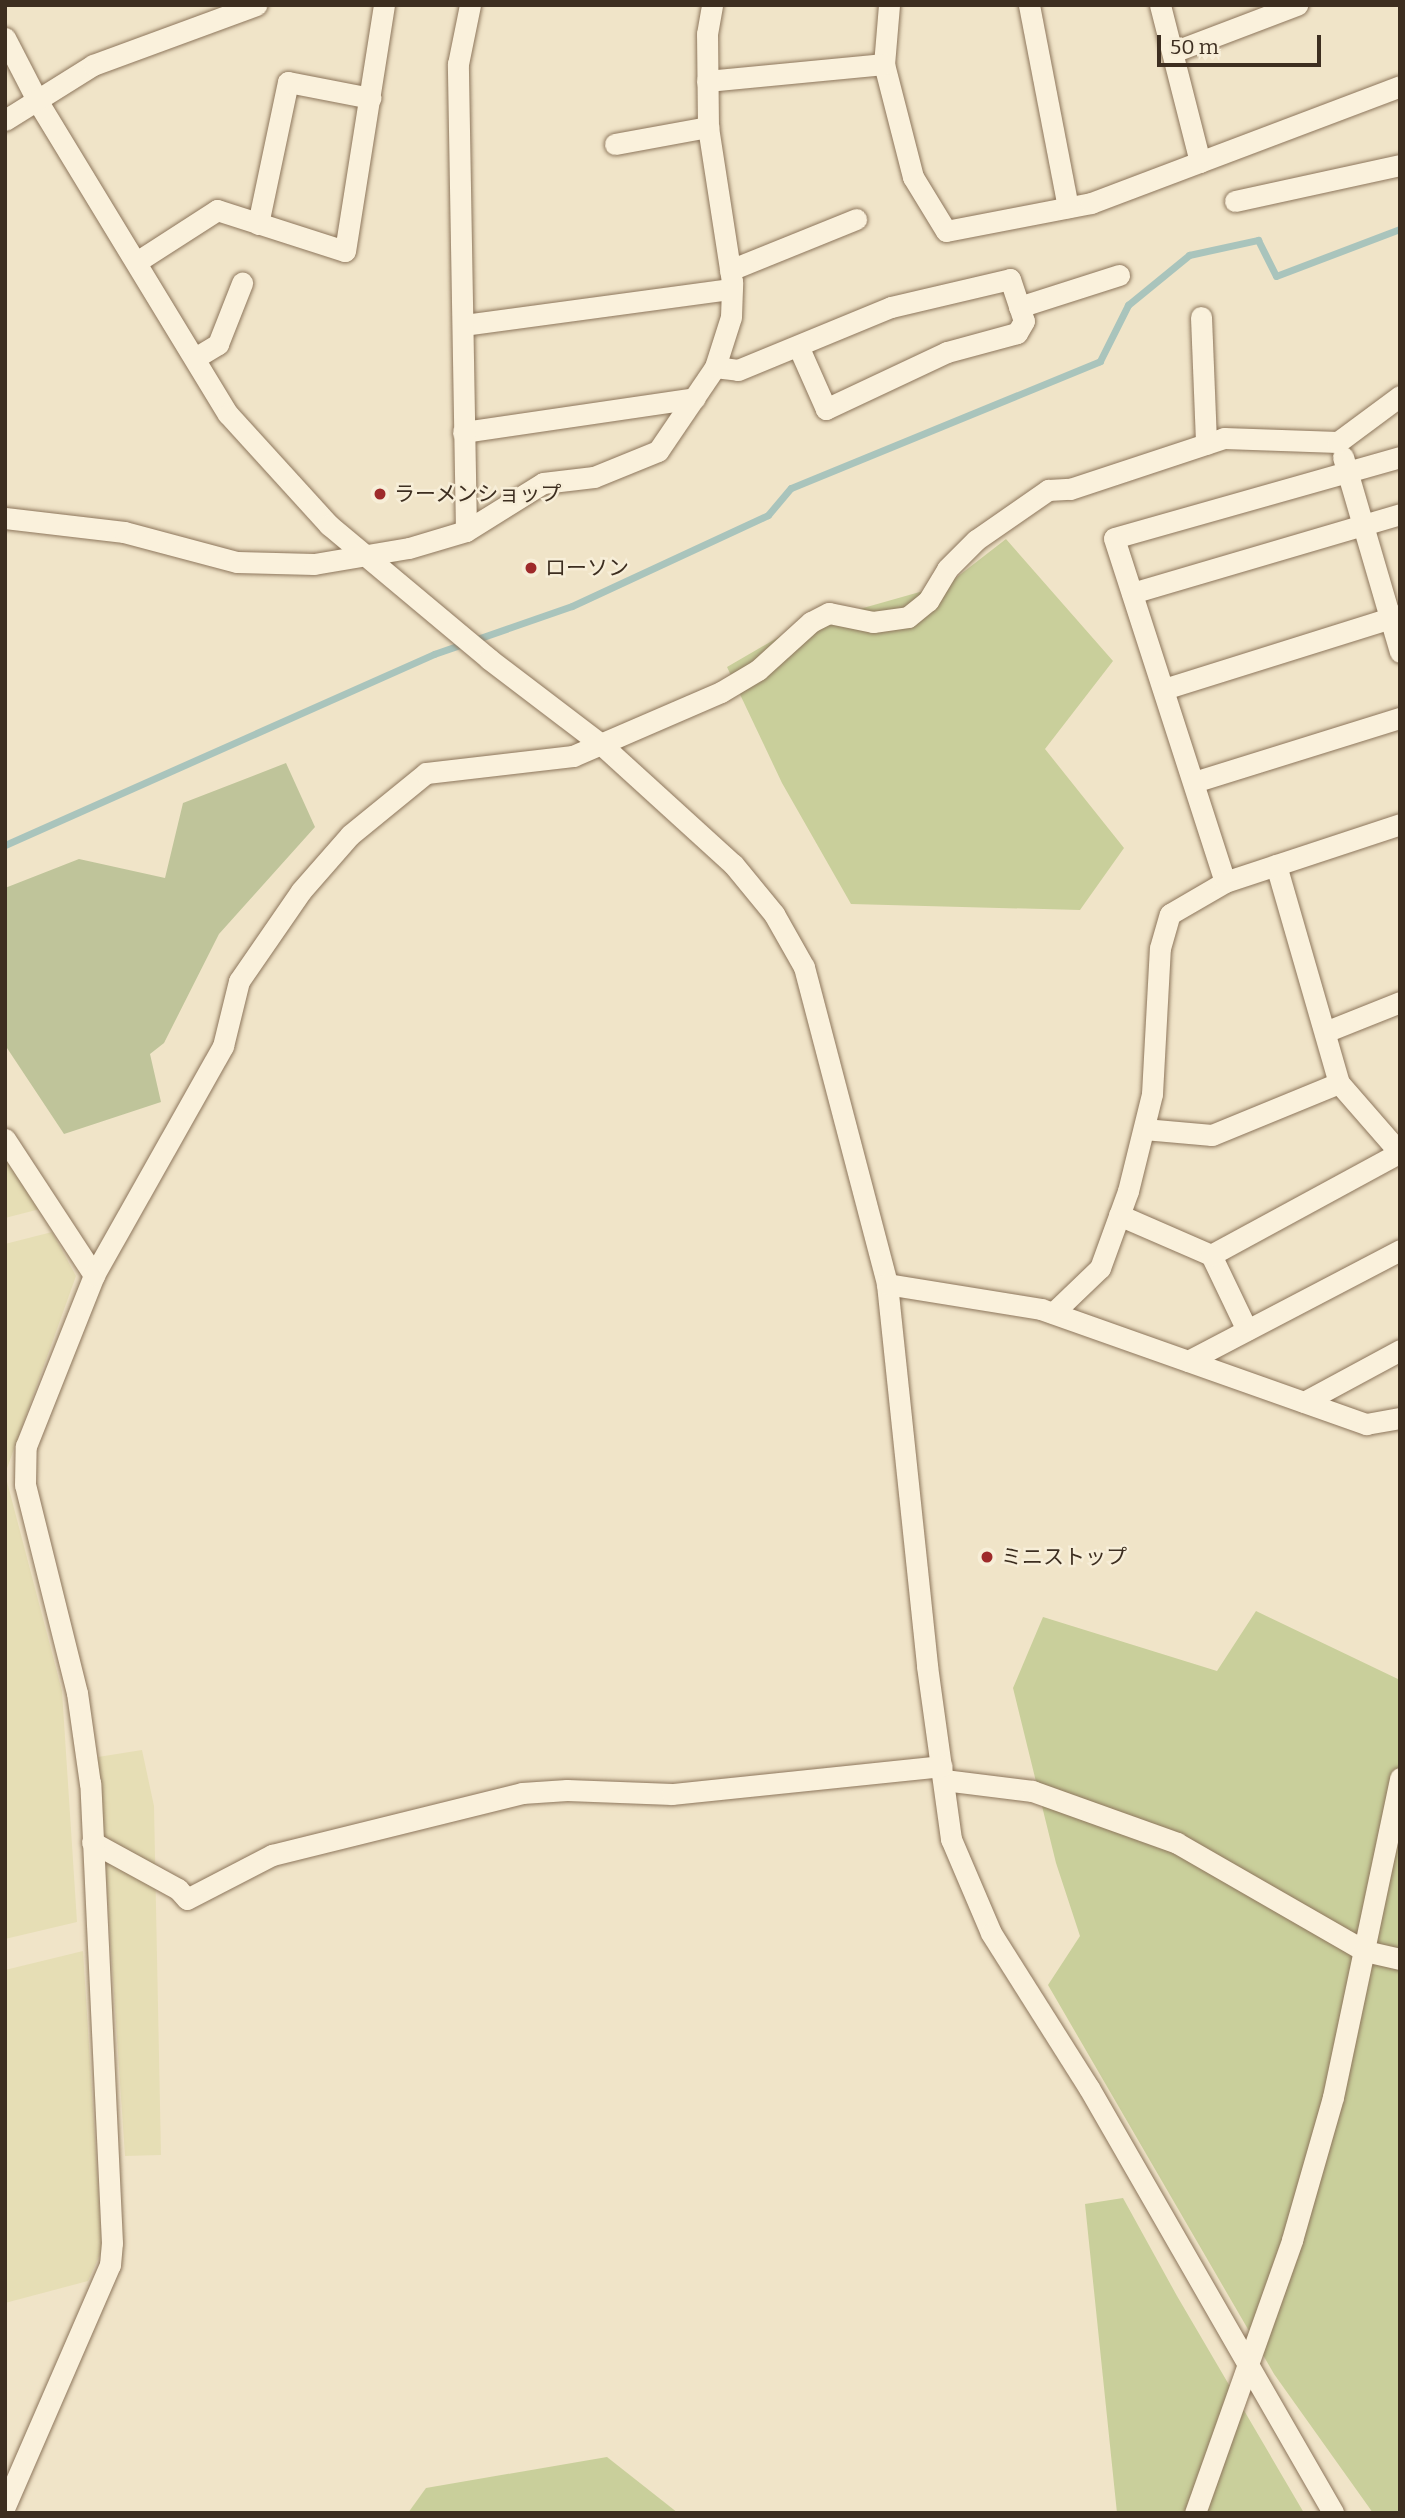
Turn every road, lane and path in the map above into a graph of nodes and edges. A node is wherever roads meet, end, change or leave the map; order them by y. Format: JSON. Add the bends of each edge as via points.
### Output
{"nodes":[{"id":1,"x":256,"y":5,"type":"edge"},
{"id":2,"x":384,"y":5,"type":"edge"},
{"id":3,"x":712,"y":5,"type":"edge"},
{"id":4,"x":889,"y":5,"type":"edge"},
{"id":5,"x":1029,"y":5,"type":"edge"},
{"id":6,"x":1160,"y":5,"type":"edge"},
{"id":7,"x":1297,"y":5,"type":"edge"},
{"id":8,"x":468,"y":6,"type":"edge"},
{"id":9,"x":5,"y":38,"type":"edge"},
{"id":10,"x":1173,"y":52,"type":"junction"},
{"id":11,"x":884,"y":64,"type":"junction"},
{"id":12,"x":707,"y":81,"type":"junction"},
{"id":13,"x":1400,"y":86,"type":"edge"},
{"id":14,"x":370,"y":98,"type":"junction"},
{"id":15,"x":38,"y":102,"type":"junction"},
{"id":16,"x":5,"y":120,"type":"edge"},
{"id":17,"x":708,"y":127,"type":"junction"},
{"id":18,"x":615,"y":144,"type":"dead end"},
{"id":19,"x":1200,"y":162,"type":"junction"},
{"id":20,"x":1400,"y":165,"type":"edge"},
{"id":21,"x":1234,"y":201,"type":"dead end"},
{"id":22,"x":1068,"y":206,"type":"junction"},
{"id":23,"x":856,"y":219,"type":"dead end"},
{"id":24,"x":258,"y":223,"type":"junction"},
{"id":25,"x":138,"y":261,"type":"junction"},
{"id":26,"x":1119,"y":275,"type":"dead end"},
{"id":27,"x":731,"y":280,"type":"junction"},
{"id":28,"x":242,"y":283,"type":"dead end"},
{"id":29,"x":1019,"y":307,"type":"junction"},
{"id":30,"x":1201,"y":317,"type":"dead end"},
{"id":31,"x":464,"y":325,"type":"junction"},
{"id":32,"x":799,"y":348,"type":"junction"},
{"id":33,"x":195,"y":358,"type":"junction"},
{"id":34,"x":715,"y":367,"type":"junction"},
{"id":35,"x":1400,"y":396,"type":"edge"},
{"id":36,"x":695,"y":398,"type":"junction"},
{"id":37,"x":463,"y":432,"type":"junction"},
{"id":38,"x":1338,"y":442,"type":"junction"},
{"id":39,"x":1206,"y":444,"type":"junction"},
{"id":40,"x":1400,"y":457,"type":"edge"},
{"id":41,"x":1347,"y":470,"type":"junction"},
{"id":42,"x":1400,"y":514,"type":"edge"},
{"id":43,"x":5,"y":518,"type":"edge"},
{"id":44,"x":1362,"y":523,"type":"junction"},
{"id":45,"x":466,"y":531,"type":"junction"},
{"id":46,"x":368,"y":555,"type":"junction"},
{"id":47,"x":1132,"y":593,"type":"junction"},
{"id":48,"x":1395,"y":616,"type":"edge"},
{"id":49,"x":1400,"y":652,"type":"edge"},
{"id":50,"x":1164,"y":688,"type":"junction"},
{"id":51,"x":1400,"y":718,"type":"edge"},
{"id":52,"x":602,"y":745,"type":"junction"},
{"id":53,"x":1194,"y":782,"type":"junction"},
{"id":54,"x":1400,"y":824,"type":"edge"},
{"id":55,"x":1276,"y":865,"type":"junction"},
{"id":56,"x":1225,"y":882,"type":"junction"},
{"id":57,"x":1400,"y":1002,"type":"edge"},
{"id":58,"x":1325,"y":1032,"type":"junction"},
{"id":59,"x":1339,"y":1083,"type":"junction"},
{"id":60,"x":1143,"y":1129,"type":"junction"},
{"id":61,"x":5,"y":1139,"type":"edge"},
{"id":62,"x":1400,"y":1153,"type":"edge"},
{"id":63,"x":1119,"y":1215,"type":"junction"},
{"id":64,"x":1400,"y":1250,"type":"edge"},
{"id":65,"x":1211,"y":1255,"type":"junction"},
{"id":66,"x":93,"y":1275,"type":"junction"},
{"id":67,"x":887,"y":1284,"type":"junction"},
{"id":68,"x":1054,"y":1313,"type":"junction"},
{"id":69,"x":1247,"y":1330,"type":"junction"},
{"id":70,"x":1400,"y":1350,"type":"edge"},
{"id":71,"x":1188,"y":1361,"type":"junction"},
{"id":72,"x":1304,"y":1402,"type":"junction"},
{"id":73,"x":1400,"y":1418,"type":"edge"},
{"id":74,"x":943,"y":1773,"type":"junction"},
{"id":75,"x":1400,"y":1778,"type":"edge"},
{"id":76,"x":92,"y":1842,"type":"junction"},
{"id":77,"x":1365,"y":1951,"type":"junction"},
{"id":78,"x":1400,"y":1959,"type":"edge"},
{"id":79,"x":1247,"y":2365,"type":"junction"},
{"id":80,"x":5,"y":2506,"type":"edge"},
{"id":81,"x":1195,"y":2513,"type":"edge"},
{"id":82,"x":1333,"y":2513,"type":"edge"}],
"edges":[{"from":1,"to":15,"type":"street","via":[[93,65]]},
{"from":2,"to":14,"type":"street"},
{"from":3,"to":12,"type":"street"},
{"from":4,"to":11,"type":"street"},
{"from":5,"to":22,"type":"street"},
{"from":6,"to":10,"type":"street"},
{"from":7,"to":10,"type":"street"},
{"from":8,"to":31,"type":"street","via":[[458,64]]},
{"from":9,"to":15,"type":"street"},
{"from":10,"to":19,"type":"street"},
{"from":11,"to":12,"type":"street"},
{"from":11,"to":22,"type":"street","via":[[913,177],[946,231]]},
{"from":12,"to":17,"type":"street"},
{"from":13,"to":19,"type":"street"},
{"from":14,"to":24,"type":"street","via":[[288,82]]},
{"from":14,"to":24,"type":"street","via":[[345,251]]},
{"from":15,"to":16,"type":"street"},
{"from":15,"to":25,"type":"street"},
{"from":17,"to":18,"type":"street"},
{"from":17,"to":27,"type":"street"},
{"from":19,"to":22,"type":"street","via":[[1091,203]]},
{"from":20,"to":21,"type":"street"},
{"from":23,"to":27,"type":"street"},
{"from":24,"to":25,"type":"street","via":[[217,210]]},
{"from":25,"to":33,"type":"street"},
{"from":26,"to":29,"type":"street"},
{"from":27,"to":31,"type":"street"},
{"from":27,"to":34,"type":"street","via":[[731,317]]},
{"from":28,"to":33,"type":"street","via":[[218,344]]},
{"from":29,"to":32,"type":"street","via":[[1010,279],[891,307]]},
{"from":29,"to":32,"type":"street","via":[[1024,321],[1017,333],[947,352],[826,409]]},
{"from":30,"to":39,"type":"street"},
{"from":31,"to":37,"type":"street"},
{"from":32,"to":34,"type":"street","via":[[738,370]]},
{"from":33,"to":46,"type":"street","via":[[228,414],[288,484]]},
{"from":34,"to":36,"type":"street"},
{"from":35,"to":38,"type":"street"},
{"from":36,"to":37,"type":"street"},
{"from":36,"to":45,"type":"street","via":[[658,451],[594,477],[543,483]]},
{"from":37,"to":45,"type":"street"},
{"from":38,"to":39,"type":"street","via":[[1224,438]]},
{"from":38,"to":41,"type":"street"},
{"from":39,"to":52,"type":"street","via":[[1070,489],[1048,491],[976,540],[947,569],[928,601],[908,617],[873,622],[829,613],[811,622],[758,670],[721,692]]},
{"from":40,"to":41,"type":"street"},
{"from":41,"to":44,"type":"street"},
{"from":41,"to":47,"type":"street","via":[[1114,538]]},
{"from":42,"to":44,"type":"street"},
{"from":43,"to":46,"type":"street","via":[[124,532],[263,566]]},
{"from":44,"to":47,"type":"street"},
{"from":44,"to":48,"type":"street"},
{"from":45,"to":46,"type":"street"},
{"from":46,"to":52,"type":"street","via":[[489,659]]},
{"from":47,"to":50,"type":"street"},
{"from":48,"to":49,"type":"street"},
{"from":48,"to":50,"type":"street"},
{"from":50,"to":53,"type":"street"},
{"from":51,"to":53,"type":"street"},
{"from":52,"to":66,"type":"street","via":[[573,756],[426,773],[350,835],[301,891],[239,981],[223,1046]]},
{"from":52,"to":67,"type":"street","via":[[733,864],[774,914],[804,967]]},
{"from":53,"to":56,"type":"street"},
{"from":54,"to":55,"type":"street"},
{"from":55,"to":56,"type":"street"},
{"from":55,"to":58,"type":"street"},
{"from":56,"to":60,"type":"street","via":[[1170,914],[1160,948],[1152,1094]]},
{"from":57,"to":58,"type":"street"},
{"from":58,"to":59,"type":"street"},
{"from":59,"to":60,"type":"street","via":[[1212,1135]]},
{"from":59,"to":62,"type":"street"},
{"from":60,"to":63,"type":"street"},
{"from":61,"to":66,"type":"street"},
{"from":62,"to":65,"type":"street"},
{"from":63,"to":65,"type":"street"},
{"from":63,"to":68,"type":"street","via":[[1100,1268]]},
{"from":64,"to":69,"type":"street"},
{"from":65,"to":69,"type":"street"},
{"from":66,"to":76,"type":"street","via":[[26,1446],[25,1485],[78,1693]]},
{"from":67,"to":68,"type":"street"},
{"from":67,"to":74,"type":"street","via":[[927,1666]]},
{"from":68,"to":71,"type":"street"},
{"from":69,"to":71,"type":"street"},
{"from":70,"to":72,"type":"street"},
{"from":71,"to":72,"type":"street"},
{"from":72,"to":73,"type":"street","via":[[1366,1424]]},
{"from":74,"to":76,"type":"street","via":[[672,1794],[522,1793],[272,1855],[187,1899],[178,1889]]},
{"from":74,"to":77,"type":"street","via":[[1032,1791],[1178,1843]]},
{"from":74,"to":79,"type":"street","via":[[951,1839],[991,1933],[1089,2088]]},
{"from":75,"to":77,"type":"street"},
{"from":76,"to":80,"type":"street","via":[[110,2265]]},
{"from":77,"to":78,"type":"street"},
{"from":77,"to":79,"type":"street","via":[[1333,2097],[1292,2240]]},
{"from":79,"to":81,"type":"street"},
{"from":79,"to":82,"type":"street"}]}
